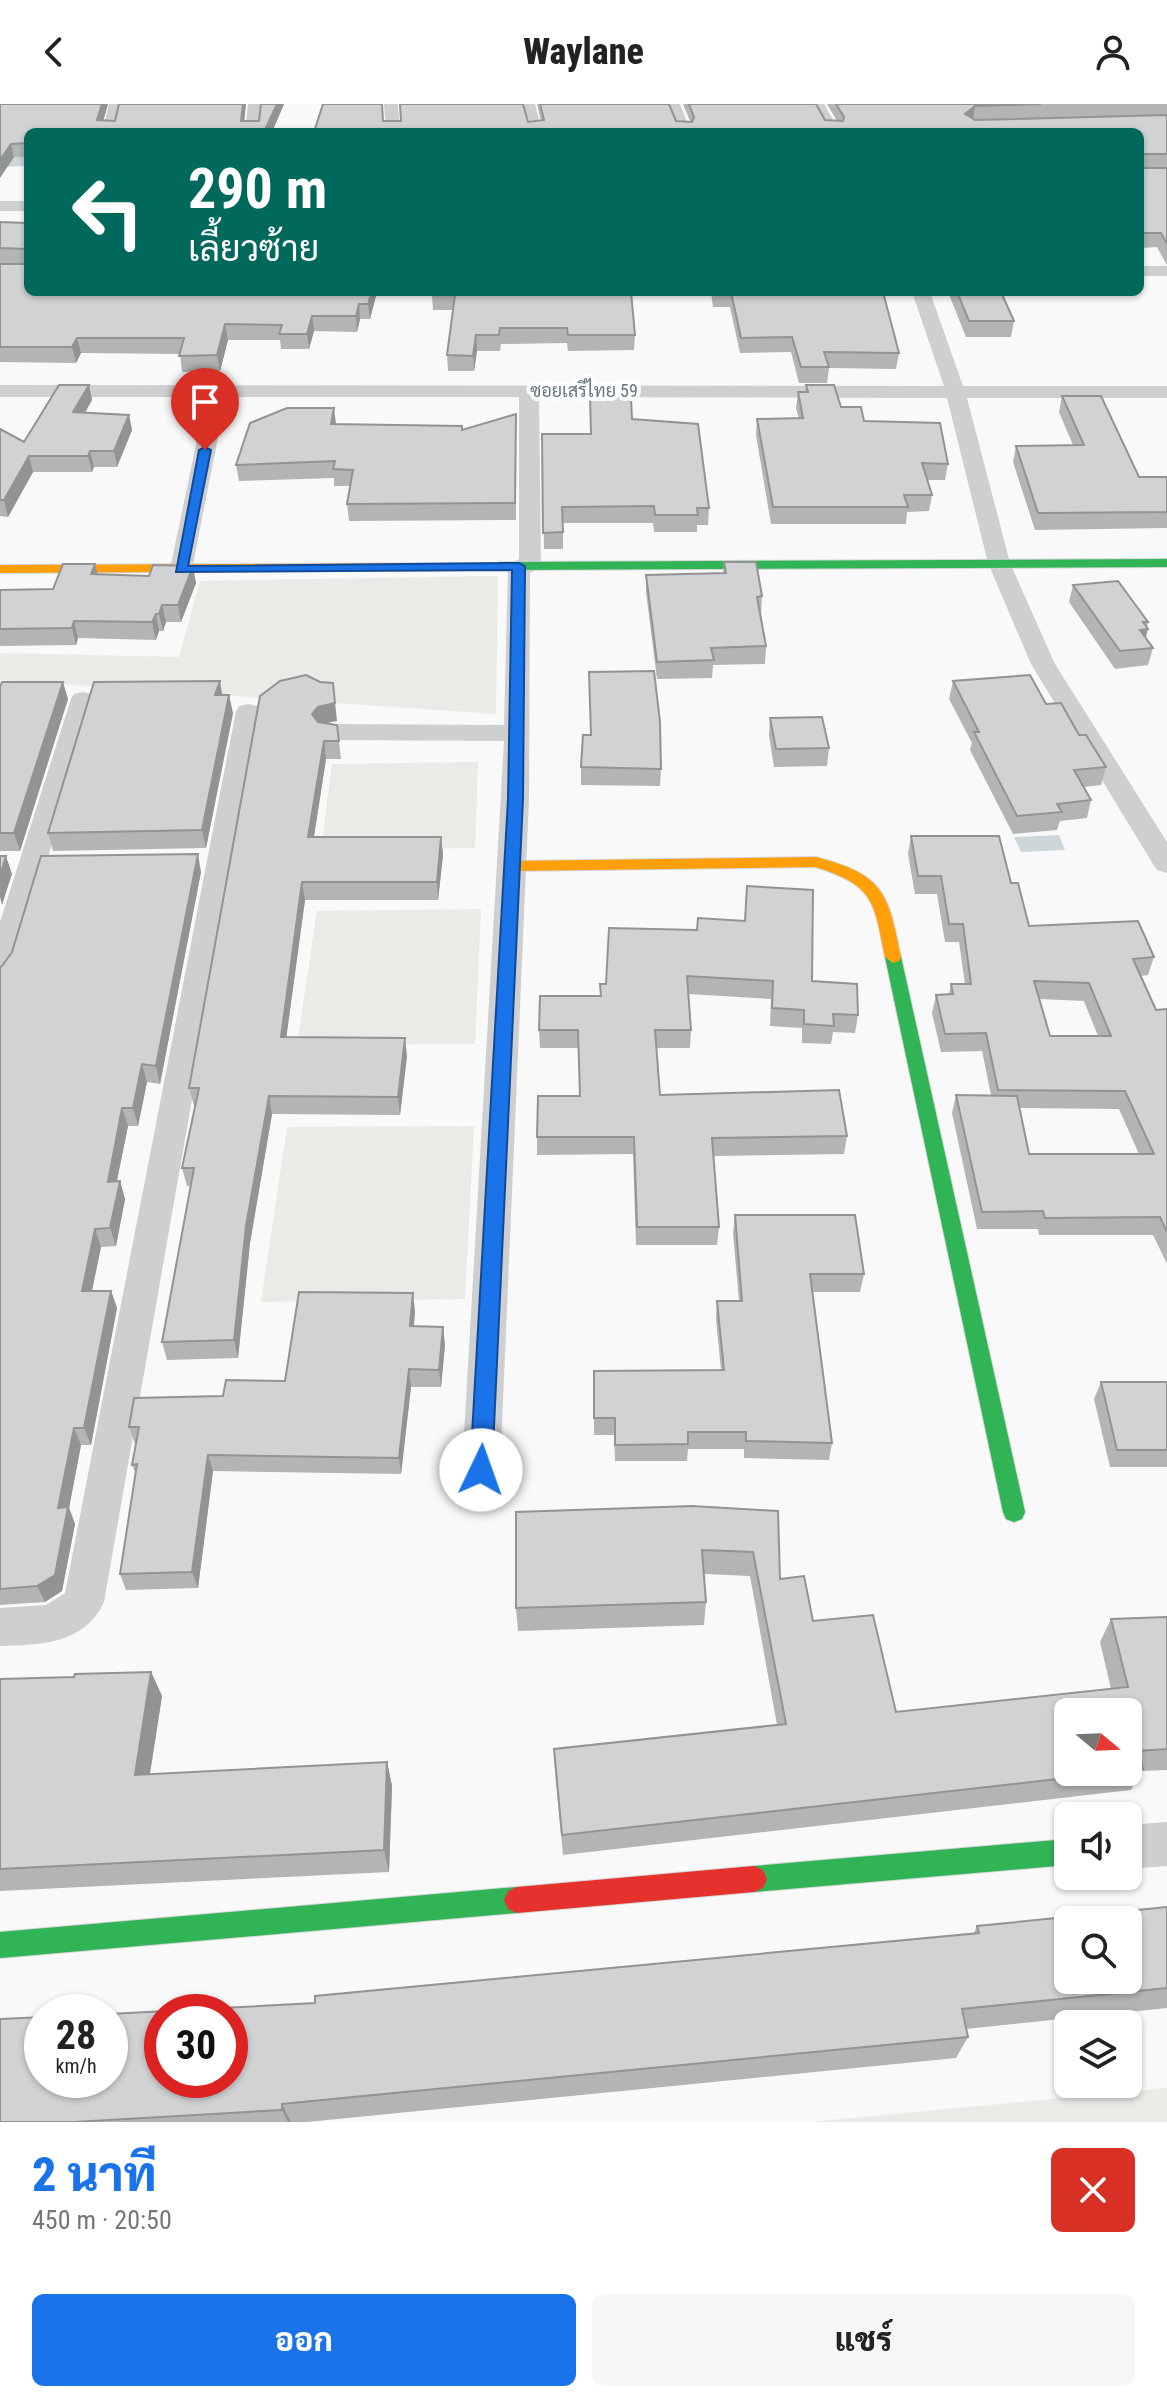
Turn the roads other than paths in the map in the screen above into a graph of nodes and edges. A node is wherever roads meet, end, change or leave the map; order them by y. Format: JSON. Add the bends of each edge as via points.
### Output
{"nodes":[{"id":1,"x":116,"y":104,"type":"edge"},
{"id":2,"x":255,"y":104,"type":"edge"},
{"id":3,"x":391,"y":104,"type":"edge"},
{"id":4,"x":528,"y":104,"type":"edge"},
{"id":5,"x":673,"y":104,"type":"edge"},
{"id":6,"x":817,"y":104,"type":"edge"},
{"id":7,"x":110,"y":128,"type":"edge"},
{"id":8,"x":252,"y":128,"type":"edge"},
{"id":9,"x":393,"y":128,"type":"edge"},
{"id":10,"x":534,"y":128,"type":"edge"},
{"id":11,"x":682,"y":128,"type":"edge"},
{"id":12,"x":831,"y":128,"type":"edge"},
{"id":13,"x":0,"y":206,"type":"edge"},
{"id":14,"x":24,"y":206,"type":"edge"},
{"id":15,"x":1144,"y":271,"type":"edge"},
{"id":16,"x":1167,"y":271,"type":"edge"},
{"id":17,"x":922,"y":296,"type":"edge"},
{"id":18,"x":529,"y":390,"type":"junction"},
{"id":19,"x":0,"y":391,"type":"edge"},
{"id":20,"x":217,"y":391,"type":"junction"},
{"id":21,"x":1167,"y":392,"type":"edge"},
{"id":22,"x":956,"y":394,"type":"junction"},
{"id":23,"x":999,"y":563,"type":"junction"},
{"id":24,"x":1167,"y":563,"type":"edge"},
{"id":25,"x":525,"y":566,"type":"junction"},
{"id":26,"x":0,"y":569,"type":"edge"},
{"id":27,"x":181,"y":569,"type":"junction"},
{"id":28,"x":83,"y":699,"type":"dead end"},
{"id":29,"x":248,"y":711,"type":"dead end"},
{"id":30,"x":330,"y":732,"type":"edge"},
{"id":31,"x":517,"y":733,"type":"junction"},
{"id":32,"x":1164,"y":853,"type":"edge"},
{"id":33,"x":33,"y":862,"type":"junction"},
{"id":34,"x":64,"y":862,"type":"edge"},
{"id":35,"x":0,"y":863,"type":"edge"},
{"id":36,"x":512,"y":866,"type":"junction"},
{"id":37,"x":0,"y":969,"type":"edge"},
{"id":38,"x":481,"y":1470,"type":"dead end"},
{"id":39,"x":1014,"y":1512,"type":"dead end"},
{"id":40,"x":0,"y":1627,"type":"edge"},
{"id":41,"x":1167,"y":1844,"type":"edge"},
{"id":42,"x":1142,"y":1846,"type":"edge"},
{"id":43,"x":1054,"y":1853,"type":"edge"},
{"id":44,"x":0,"y":1945,"type":"edge"}],
"edges":[{"from":1,"to":7,"type":"street"},
{"from":2,"to":8,"type":"street"},
{"from":3,"to":9,"type":"street"},
{"from":4,"to":10,"type":"street"},
{"from":5,"to":11,"type":"street"},
{"from":6,"to":12,"type":"street"},
{"from":13,"to":14,"type":"street"},
{"from":15,"to":16,"type":"street"},
{"from":17,"to":22,"type":"street"},
{"from":18,"to":20,"type":"street","name":"ซอยเสรีไทย 59"},
{"from":18,"to":22,"type":"street","name":"ซอยเสรีไทย 59"},
{"from":18,"to":25,"type":"street"},
{"from":19,"to":20,"type":"street","name":"ซอยเสรีไทย 59"},
{"from":20,"to":27,"type":"street"},
{"from":21,"to":22,"type":"street","name":"ซอยเสรีไทย 59"},
{"from":22,"to":23,"type":"street"},
{"from":23,"to":24,"type":"street"},
{"from":23,"to":25,"type":"street"},
{"from":23,"to":32,"type":"street","via":[[1043,664]]},
{"from":25,"to":27,"type":"street"},
{"from":25,"to":31,"type":"street"},
{"from":26,"to":27,"type":"street"},
{"from":28,"to":33,"type":"street"},
{"from":29,"to":40,"type":"street","via":[[205,860],[84,1602],[67,1620]]},
{"from":30,"to":31,"type":"street"},
{"from":31,"to":36,"type":"street"},
{"from":33,"to":34,"type":"street"},
{"from":33,"to":35,"type":"street"},
{"from":33,"to":37,"type":"street"},
{"from":36,"to":38,"type":"street"},
{"from":36,"to":39,"type":"street","via":[[816,862],[850,871],[880,896]]},
{"from":41,"to":42,"type":"street"},
{"from":43,"to":44,"type":"street"}]}
